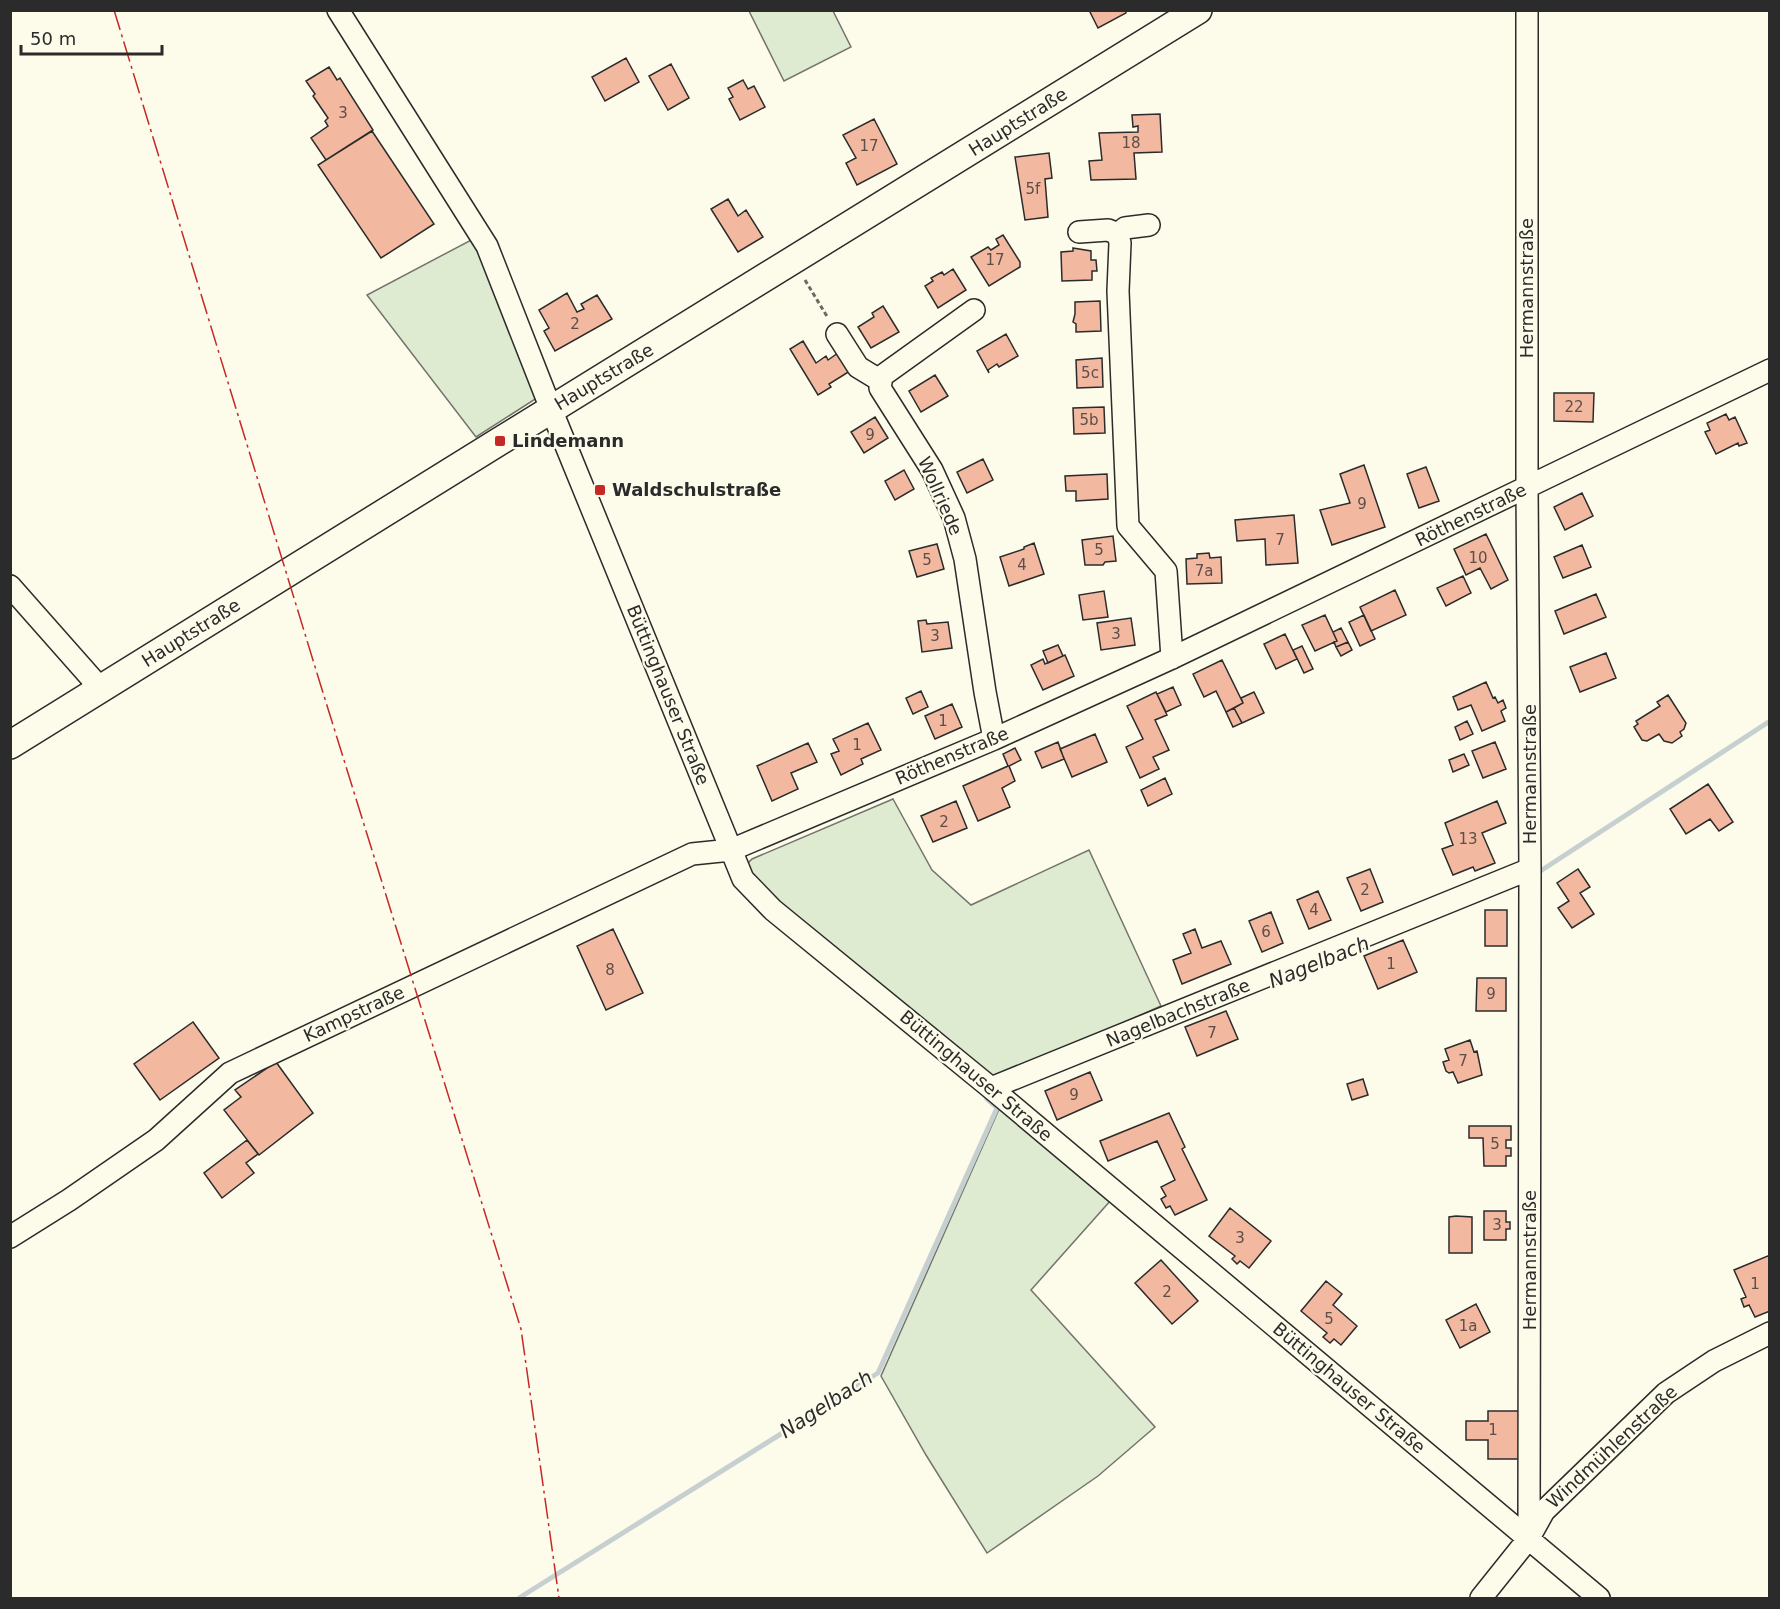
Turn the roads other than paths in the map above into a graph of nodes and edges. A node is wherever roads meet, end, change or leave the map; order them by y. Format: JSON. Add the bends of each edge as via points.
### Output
{"nodes":[{"id":1,"x":339,"y":10,"type":"edge"},
{"id":2,"x":1198,"y":10,"type":"edge"},
{"id":3,"x":1527,"y":10,"type":"edge"},
{"id":4,"x":1149,"y":225,"type":"dead end"},
{"id":5,"x":1079,"y":232,"type":"dead end"},
{"id":6,"x":1118,"y":234,"type":"junction"},
{"id":7,"x":974,"y":310,"type":"dead end"},
{"id":8,"x":837,"y":334,"type":"road end"},
{"id":9,"x":1770,"y":370,"type":"edge"},
{"id":10,"x":881,"y":381,"type":"junction"},
{"id":11,"x":551,"y":409,"type":"junction"},
{"id":12,"x":1527,"y":488,"type":"junction"},
{"id":13,"x":10,"y":586,"type":"edge"},
{"id":14,"x":1172,"y":658,"type":"junction"},
{"id":15,"x":101,"y":689,"type":"junction"},
{"id":16,"x":994,"y":738,"type":"junction"},
{"id":17,"x":10,"y":745,"type":"edge"},
{"id":18,"x":730,"y":850,"type":"junction"},
{"id":19,"x":1530,"y":869,"type":"junction"},
{"id":20,"x":991,"y":1089,"type":"junction"},
{"id":21,"x":10,"y":1237,"type":"edge"},
{"id":22,"x":1770,"y":1333,"type":"edge"},
{"id":23,"x":1529,"y":1538,"type":"junction"},
{"id":24,"x":1481,"y":1599,"type":"edge"},
{"id":25,"x":1599,"y":1599,"type":"edge"}],
"edges":[{"from":1,"to":11,"type":"street","via":[[487,246]]},
{"from":2,"to":11,"type":"main road","name":"Hauptstraße"},
{"from":3,"to":12,"type":"street","name":"Hermannstraße"},
{"from":4,"to":6,"type":"street","via":[[1125,228]]},
{"from":5,"to":6,"type":"street"},
{"from":6,"to":14,"type":"street","via":[[1128,526],[1166,571]]},
{"from":7,"to":10,"type":"street","via":[[882,376]]},
{"from":8,"to":10,"type":"street","via":[[858,367]]},
{"from":9,"to":12,"type":"street","name":"Röthenstraße"},
{"from":10,"to":16,"type":"street","name":"Wollriede","via":[[880,388],[932,470],[954,518],[965,559]]},
{"from":11,"to":15,"type":"main road","name":"Hauptstraße"},
{"from":11,"to":18,"type":"street","name":"Büttinghauser Straße"},
{"from":12,"to":14,"type":"street","name":"Röthenstraße"},
{"from":12,"to":19,"type":"street","name":"Hermannstraße"},
{"from":13,"to":15,"type":"street"},
{"from":14,"to":16,"type":"street","name":"Röthenstraße"},
{"from":15,"to":17,"type":"main road","name":"Hauptstraße"},
{"from":16,"to":18,"type":"street","name":"Röthenstraße"},
{"from":18,"to":20,"type":"street","name":"Büttinghauser Straße","via":[[743,879],[773,909]]},
{"from":18,"to":21,"type":"street","name":"Kampstraße","via":[[692,854],[230,1073],[156,1140]]},
{"from":19,"to":20,"type":"street","name":"Nagelbachstraße"},
{"from":19,"to":23,"type":"street","name":"Hermannstraße"},
{"from":20,"to":23,"type":"street","name":"Büttinghauser Straße"},
{"from":22,"to":23,"type":"street","name":"Windmühlenstraße","via":[[1714,1361],[1666,1393],[1544,1511]]},
{"from":23,"to":24,"type":"street","name":"Windmühlenstraße"},
{"from":23,"to":25,"type":"street","name":"Büttinghauser Straße"}]}
